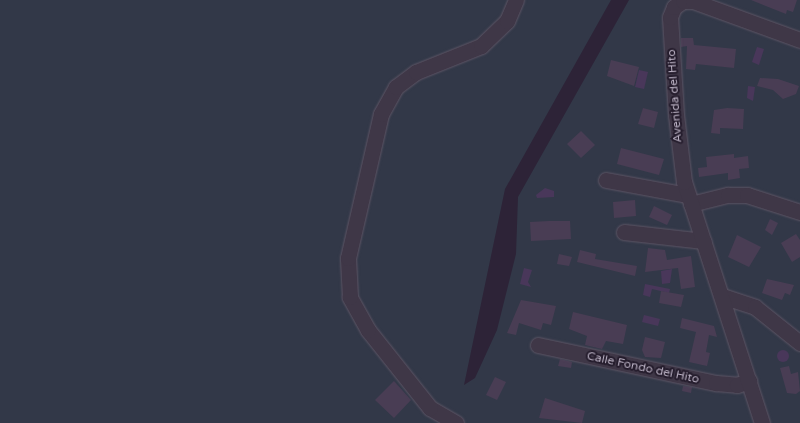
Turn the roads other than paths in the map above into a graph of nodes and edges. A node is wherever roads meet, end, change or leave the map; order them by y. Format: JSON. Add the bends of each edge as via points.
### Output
{"nodes":[{"id":1,"x":516,"y":0,"type":"edge"},
{"id":2,"x":685,"y":0,"type":"edge"},
{"id":3,"x":800,"y":40,"type":"edge"},
{"id":4,"x":606,"y":180,"type":"dead end"},
{"id":5,"x":689,"y":200,"type":"junction"},
{"id":6,"x":800,"y":212,"type":"edge"},
{"id":7,"x":624,"y":232,"type":"dead end"},
{"id":8,"x":703,"y":241,"type":"junction"},
{"id":9,"x":722,"y":296,"type":"junction"},
{"id":10,"x":800,"y":343,"type":"edge"},
{"id":11,"x":538,"y":345,"type":"dead end"},
{"id":12,"x":749,"y":382,"type":"junction"},
{"id":13,"x":456,"y":423,"type":"edge"},
{"id":14,"x":762,"y":423,"type":"edge"}],
"edges":[{"from":1,"to":13,"type":"street","via":[[507,21],[481,46],[416,72],[396,87],[382,114],[348,258],[350,297],[368,330],[430,408]]},
{"from":2,"to":3,"type":"street"},
{"from":2,"to":5,"type":"street","name":"Avenida del Hito","via":[[674,7],[670,18],[680,161]]},
{"from":4,"to":5,"type":"street"},
{"from":5,"to":6,"type":"street","via":[[747,195]]},
{"from":5,"to":8,"type":"street","name":"Avenida del Hito"},
{"from":7,"to":8,"type":"street"},
{"from":8,"to":9,"type":"street","name":"Avenida del Hito"},
{"from":9,"to":10,"type":"street","via":[[755,307]]},
{"from":9,"to":12,"type":"street","name":"Avenida del Hito"},
{"from":11,"to":12,"type":"street","name":"Calle Fondo del Hito","via":[[716,383],[737,385]]},
{"from":12,"to":14,"type":"street","name":"Avenida del Hito"}]}
